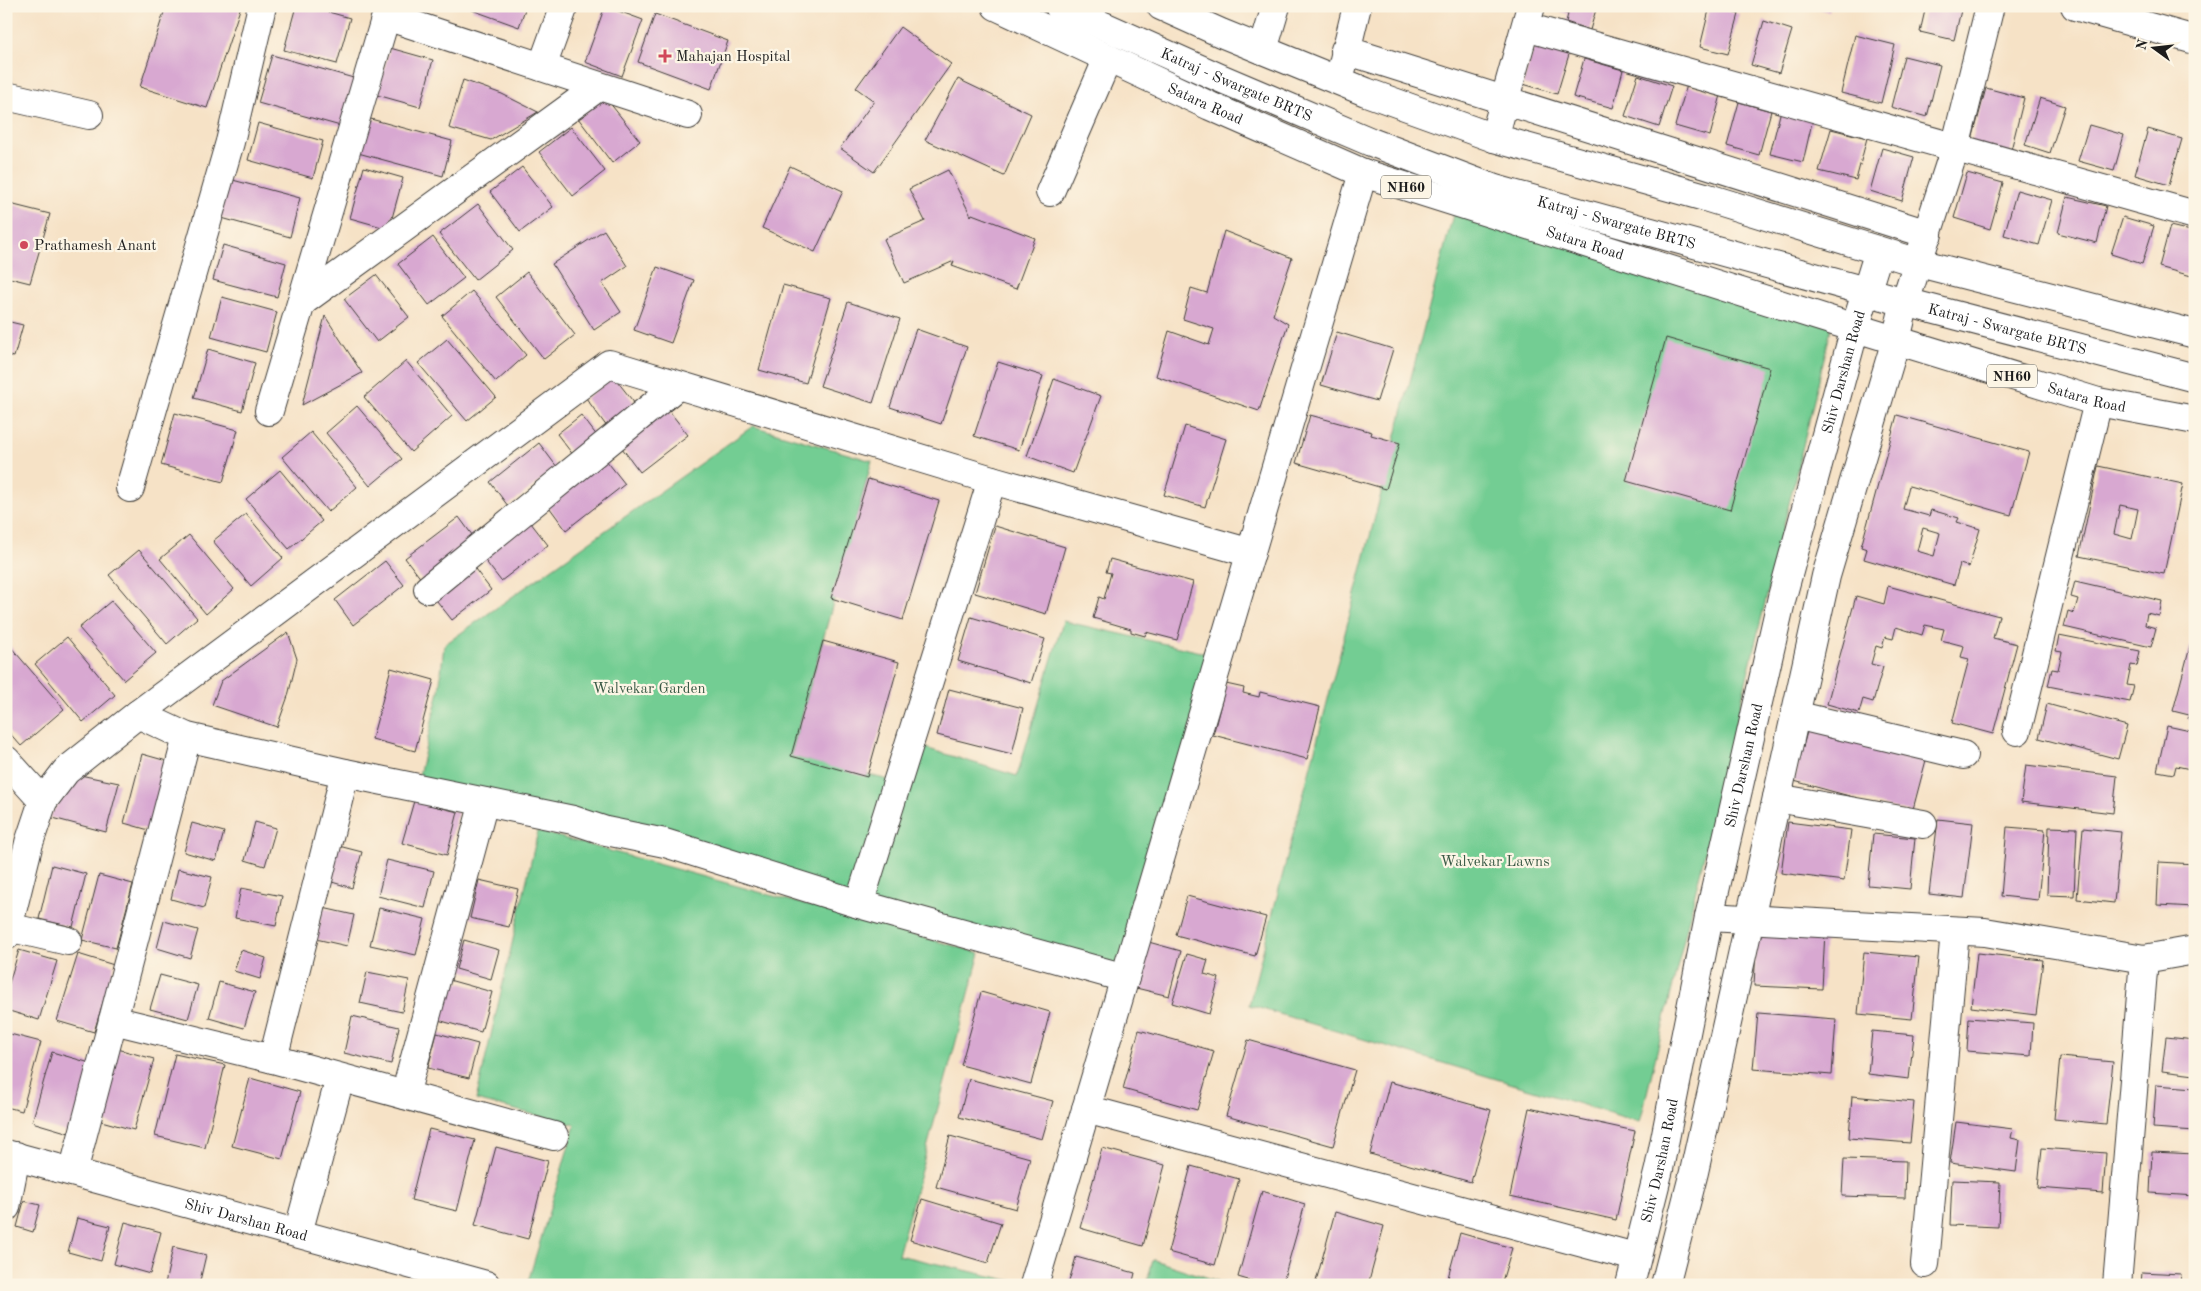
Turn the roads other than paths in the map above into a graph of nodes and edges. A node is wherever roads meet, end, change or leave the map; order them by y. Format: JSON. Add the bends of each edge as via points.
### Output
{"nodes":[{"id":1,"x":262,"y":6,"type":"edge"},
{"id":2,"x":564,"y":6,"type":"edge"},
{"id":3,"x":996,"y":6,"type":"edge"},
{"id":4,"x":1059,"y":6,"type":"edge"},
{"id":5,"x":1161,"y":6,"type":"edge"},
{"id":6,"x":1276,"y":6,"type":"edge"},
{"id":7,"x":1357,"y":6,"type":"edge"},
{"id":8,"x":1990,"y":6,"type":"edge"},
{"id":9,"x":2075,"y":6,"type":"edge"},
{"id":10,"x":1192,"y":13,"type":"edge"},
{"id":11,"x":1529,"y":17,"type":"edge"},
{"id":12,"x":2195,"y":40,"type":"edge"},
{"id":13,"x":1263,"y":50,"type":"junction"},
{"id":14,"x":1345,"y":50,"type":"junction"},
{"id":15,"x":1108,"y":58,"type":"junction"},
{"id":16,"x":542,"y":67,"type":"junction"},
{"id":17,"x":1339,"y":81,"type":"junction"},
{"id":18,"x":598,"y":87,"type":"junction"},
{"id":19,"x":6,"y":96,"type":"edge"},
{"id":20,"x":1506,"y":102,"type":"junction"},
{"id":21,"x":89,"y":115,"type":"dead end"},
{"id":22,"x":688,"y":115,"type":"dead end"},
{"id":23,"x":1494,"y":138,"type":"junction"},
{"id":24,"x":1955,"y":148,"type":"junction"},
{"id":25,"x":1363,"y":172,"type":"junction"},
{"id":26,"x":1050,"y":192,"type":"dead end"},
{"id":27,"x":2195,"y":215,"type":"edge"},
{"id":28,"x":1928,"y":234,"type":"junction"},
{"id":29,"x":1879,"y":251,"type":"junction"},
{"id":30,"x":1919,"y":263,"type":"junction"},
{"id":31,"x":1867,"y":291,"type":"junction"},
{"id":32,"x":302,"y":302,"type":"junction"},
{"id":33,"x":1905,"y":302,"type":"junction"},
{"id":34,"x":1856,"y":328,"type":"junction"},
{"id":35,"x":2195,"y":334,"type":"edge"},
{"id":36,"x":1896,"y":340,"type":"junction"},
{"id":37,"x":2195,"y":378,"type":"edge"},
{"id":38,"x":677,"y":386,"type":"junction"},
{"id":39,"x":2098,"y":402,"type":"junction"},
{"id":40,"x":269,"y":412,"type":"dead end"},
{"id":41,"x":2195,"y":420,"type":"edge"},
{"id":42,"x":992,"y":480,"type":"junction"},
{"id":43,"x":130,"y":488,"type":"dead end"},
{"id":44,"x":1251,"y":553,"type":"junction"},
{"id":45,"x":428,"y":589,"type":"dead end"},
{"id":46,"x":138,"y":714,"type":"junction"},
{"id":47,"x":1795,"y":715,"type":"junction"},
{"id":48,"x":2017,"y":731,"type":"dead end"},
{"id":49,"x":187,"y":737,"type":"junction"},
{"id":50,"x":1962,"y":755,"type":"dead end"},
{"id":51,"x":6,"y":760,"type":"edge"},
{"id":52,"x":345,"y":773,"type":"junction"},
{"id":53,"x":1777,"y":798,"type":"junction"},
{"id":54,"x":43,"y":801,"type":"junction"},
{"id":55,"x":484,"y":802,"type":"junction"},
{"id":56,"x":1924,"y":824,"type":"dead end"},
{"id":57,"x":18,"y":840,"type":"edge"},
{"id":58,"x":859,"y":904,"type":"junction"},
{"id":59,"x":1709,"y":917,"type":"junction"},
{"id":60,"x":1750,"y":920,"type":"junction"},
{"id":61,"x":7,"y":931,"type":"edge"},
{"id":62,"x":1955,"y":931,"type":"junction"},
{"id":63,"x":68,"y":942,"type":"dead end"},
{"id":64,"x":2195,"y":950,"type":"edge"},
{"id":65,"x":2144,"y":959,"type":"junction"},
{"id":66,"x":1125,"y":978,"type":"junction"},
{"id":67,"x":113,"y":1020,"type":"junction"},
{"id":68,"x":273,"y":1059,"type":"junction"},
{"id":69,"x":340,"y":1078,"type":"junction"},
{"id":70,"x":405,"y":1095,"type":"junction"},
{"id":71,"x":1086,"y":1109,"type":"junction"},
{"id":72,"x":554,"y":1136,"type":"dead end"},
{"id":73,"x":11,"y":1155,"type":"edge"},
{"id":74,"x":73,"y":1172,"type":"junction"},
{"id":75,"x":6,"y":1207,"type":"edge"},
{"id":76,"x":298,"y":1233,"type":"junction"},
{"id":77,"x":1635,"y":1257,"type":"junction"},
{"id":78,"x":1925,"y":1264,"type":"dead end"},
{"id":79,"x":486,"y":1285,"type":"edge"},
{"id":80,"x":1034,"y":1285,"type":"edge"},
{"id":81,"x":1630,"y":1285,"type":"edge"},
{"id":82,"x":1665,"y":1285,"type":"edge"},
{"id":83,"x":2117,"y":1285,"type":"edge"}],
"edges":[{"from":1,"to":43,"type":"main road","via":[[230,142]]},
{"from":2,"to":16,"type":"main road"},
{"from":3,"to":15,"type":"main road","name":"Satara Road","number":"NH60"},
{"from":4,"to":31,"type":"main road","name":"Katraj - Swargate BRTS","via":[[1371,142],[1495,189]]},
{"from":5,"to":10,"type":"main road"},
{"from":6,"to":13,"type":"main road"},
{"from":7,"to":14,"type":"main road"},
{"from":8,"to":24,"type":"main road"},
{"from":9,"to":12,"type":"main road"},
{"from":10,"to":13,"type":"main road"},
{"from":11,"to":20,"type":"main road"},
{"from":11,"to":24,"type":"main road"},
{"from":13,"to":17,"type":"main road"},
{"from":14,"to":17,"type":"main road"},
{"from":14,"to":20,"type":"main road"},
{"from":15,"to":25,"type":"main road","name":"Satara Road","number":"NH60"},
{"from":15,"to":26,"type":"main road"},
{"from":16,"to":18,"type":"main road"},
{"from":16,"to":32,"type":"main road","via":[[386,16]]},
{"from":17,"to":23,"type":"main road"},
{"from":18,"to":22,"type":"main road"},
{"from":18,"to":32,"type":"main road"},
{"from":19,"to":21,"type":"main road"},
{"from":20,"to":23,"type":"main road"},
{"from":20,"to":28,"type":"main road"},
{"from":23,"to":29,"type":"main road"},
{"from":24,"to":27,"type":"main road"},
{"from":24,"to":28,"type":"main road"},
{"from":25,"to":34,"type":"main road","name":"Satara Road","number":"NH60"},
{"from":25,"to":44,"type":"main road"},
{"from":28,"to":30,"type":"main road"},
{"from":29,"to":30,"type":"main road"},
{"from":29,"to":31,"type":"main road","name":"Shiv Darshan Road"},
{"from":30,"to":33,"type":"main road"},
{"from":30,"to":35,"type":"main road"},
{"from":31,"to":33,"type":"main road","name":"Katraj - Swargate BRTS"},
{"from":31,"to":34,"type":"main road","name":"Shiv Darshan Road"},
{"from":32,"to":40,"type":"main road"},
{"from":33,"to":36,"type":"main road"},
{"from":33,"to":37,"type":"main road","name":"Katraj - Swargate BRTS"},
{"from":34,"to":36,"type":"main road","name":"Satara Road","number":"NH60"},
{"from":34,"to":59,"type":"main road","name":"Shiv Darshan Road","via":[[1782,597]]},
{"from":36,"to":39,"type":"main road","name":"Satara Road","number":"NH60"},
{"from":36,"to":47,"type":"main road","via":[[1826,576]]},
{"from":38,"to":42,"type":"main road"},
{"from":38,"to":45,"type":"main road"},
{"from":38,"to":46,"type":"main road","via":[[609,364]]},
{"from":39,"to":41,"type":"main road","name":"Satara Road","number":"NH60"},
{"from":39,"to":48,"type":"main road"},
{"from":42,"to":44,"type":"main road"},
{"from":42,"to":58,"type":"main road"},
{"from":44,"to":66,"type":"main road"},
{"from":46,"to":49,"type":"main road"},
{"from":46,"to":54,"type":"main road","via":[[66,770]]},
{"from":47,"to":50,"type":"main road"},
{"from":47,"to":53,"type":"main road"},
{"from":49,"to":52,"type":"main road"},
{"from":49,"to":67,"type":"main road"},
{"from":51,"to":54,"type":"main road"},
{"from":52,"to":55,"type":"main road"},
{"from":52,"to":68,"type":"main road"},
{"from":53,"to":56,"type":"main road"},
{"from":53,"to":60,"type":"main road"},
{"from":54,"to":57,"type":"main road"},
{"from":55,"to":58,"type":"main road","via":[[664,843]]},
{"from":55,"to":70,"type":"main road"},
{"from":57,"to":61,"type":"main road"},
{"from":58,"to":66,"type":"main road"},
{"from":59,"to":60,"type":"main road"},
{"from":59,"to":77,"type":"main road","name":"Shiv Darshan Road","via":[[1658,1169]]},
{"from":60,"to":62,"type":"main road"},
{"from":60,"to":82,"type":"main road","via":[[1694,1172]]},
{"from":61,"to":63,"type":"main road"},
{"from":62,"to":65,"type":"main road","via":[[1984,932]]},
{"from":62,"to":78,"type":"main road"},
{"from":64,"to":65,"type":"main road"},
{"from":65,"to":83,"type":"main road"},
{"from":66,"to":71,"type":"main road"},
{"from":67,"to":68,"type":"main road"},
{"from":67,"to":74,"type":"main road"},
{"from":68,"to":69,"type":"main road"},
{"from":69,"to":70,"type":"main road"},
{"from":69,"to":76,"type":"main road"},
{"from":70,"to":72,"type":"main road"},
{"from":71,"to":77,"type":"main road"},
{"from":71,"to":80,"type":"main road"},
{"from":73,"to":74,"type":"main road","name":"Shiv Darshan Road"},
{"from":73,"to":75,"type":"main road"},
{"from":74,"to":76,"type":"main road","name":"Shiv Darshan Road"},
{"from":76,"to":79,"type":"main road","name":"Shiv Darshan Road"},
{"from":77,"to":81,"type":"main road","name":"Shiv Darshan Road"}]}
